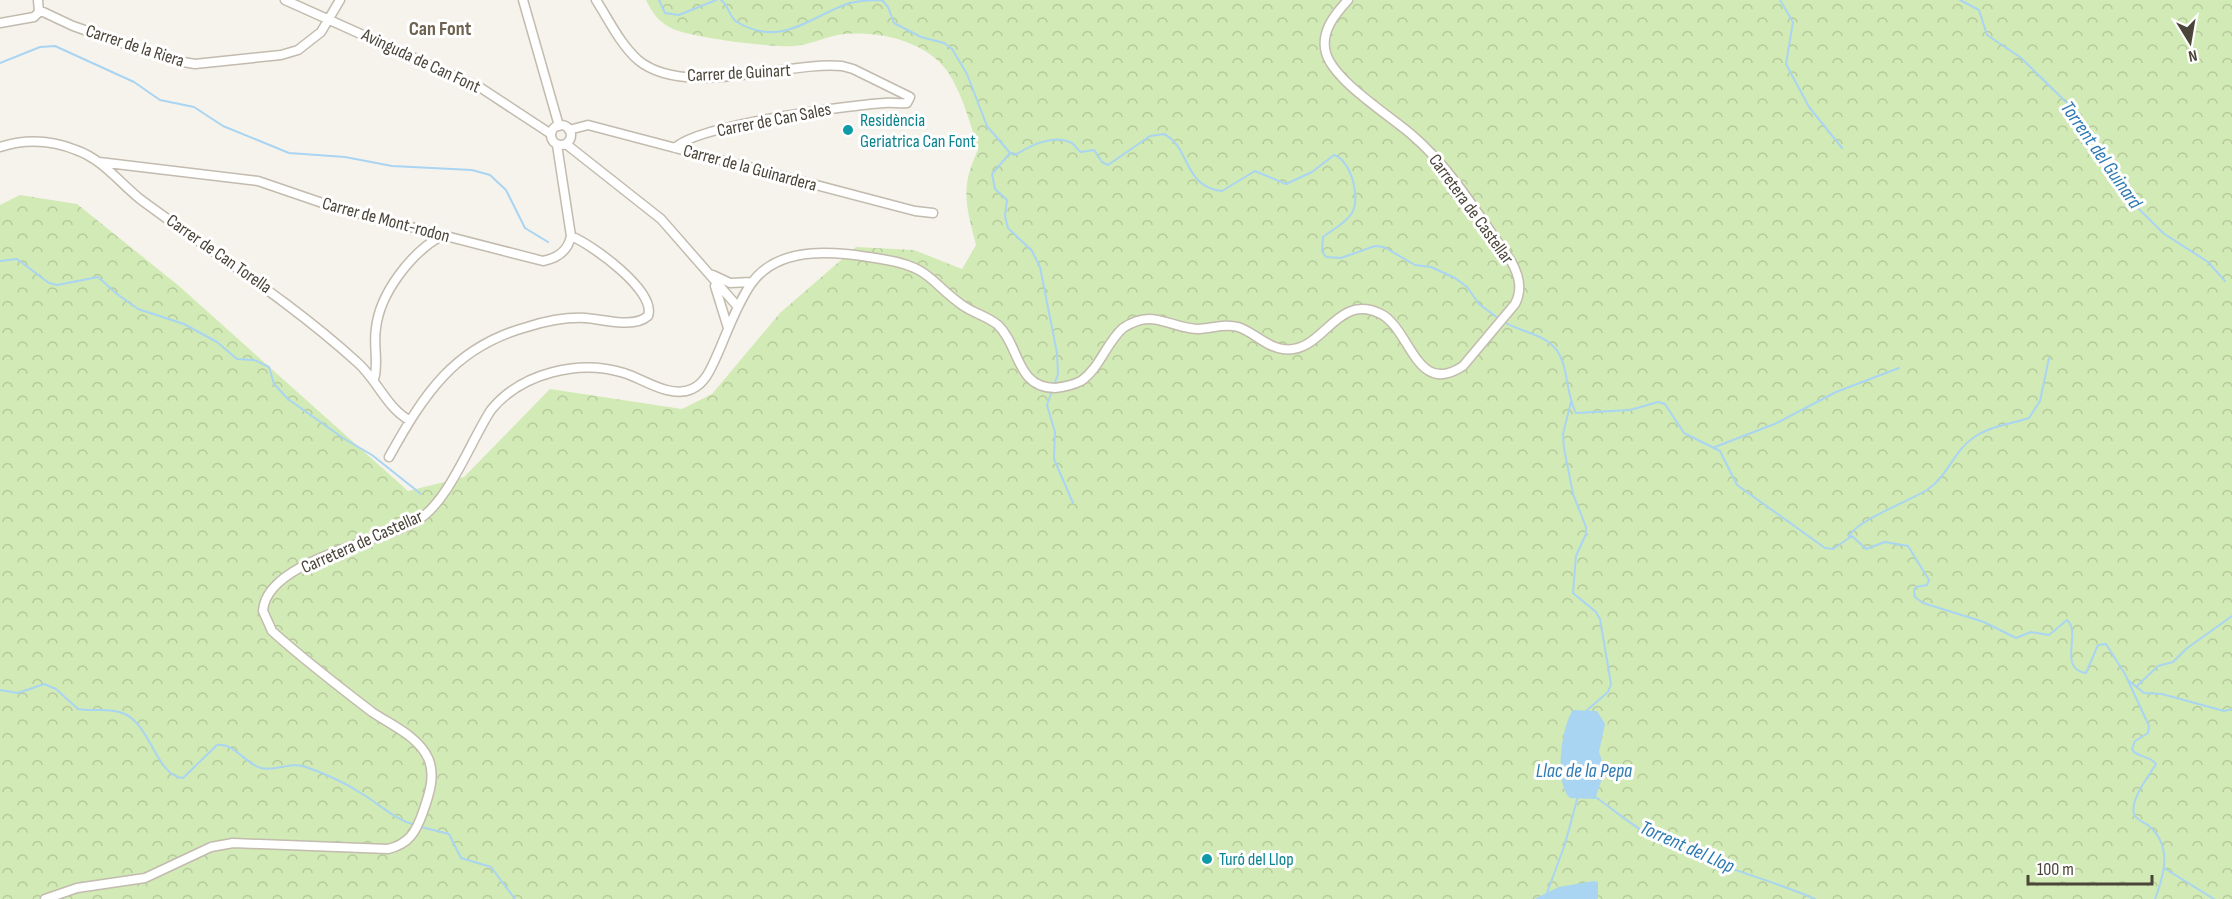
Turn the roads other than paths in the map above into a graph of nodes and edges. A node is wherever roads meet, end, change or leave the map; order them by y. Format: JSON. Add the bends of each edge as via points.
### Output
{"nodes":[{"id":1,"x":38,"y":0,"type":"edge"},
{"id":2,"x":285,"y":0,"type":"edge"},
{"id":3,"x":340,"y":0,"type":"edge"},
{"id":4,"x":523,"y":0,"type":"edge"},
{"id":5,"x":596,"y":0,"type":"edge"},
{"id":6,"x":1348,"y":0,"type":"edge"},
{"id":7,"x":39,"y":10,"type":"junction"},
{"id":8,"x":330,"y":20,"type":"junction"},
{"id":9,"x":0,"y":23,"type":"edge"},
{"id":10,"x":910,"y":97,"type":"joint"},
{"id":11,"x":559,"y":126,"type":"junction"},
{"id":12,"x":569,"y":130,"type":"junction"},
{"id":13,"x":551,"y":134,"type":"junction"},
{"id":14,"x":562,"y":144,"type":"junction"},
{"id":15,"x":0,"y":147,"type":"edge"},
{"id":16,"x":675,"y":148,"type":"junction"},
{"id":17,"x":99,"y":162,"type":"junction"},
{"id":18,"x":933,"y":213,"type":"dead end"},
{"id":19,"x":441,"y":236,"type":"junction"},
{"id":20,"x":571,"y":236,"type":"junction"},
{"id":21,"x":708,"y":272,"type":"junction"},
{"id":22,"x":752,"y":282,"type":"junction"},
{"id":23,"x":738,"y":307,"type":"junction"},
{"id":24,"x":728,"y":329,"type":"junction"},
{"id":25,"x":374,"y":379,"type":"junction"},
{"id":26,"x":409,"y":420,"type":"junction"},
{"id":27,"x":389,"y":457,"type":"dead end"},
{"id":28,"x":45,"y":899,"type":"edge"}],
"edges":[{"from":1,"to":7,"type":"street"},
{"from":2,"to":8,"type":"street","name":"Avinguda de Can Font"},
{"from":3,"to":8,"type":"street"},
{"from":4,"to":11,"type":"street"},
{"from":5,"to":10,"type":"street","name":"Carrer de Guinart","via":[[630,52],[663,72],[691,77],[842,66]]},
{"from":6,"to":22,"type":"street","name":"Carretera de Castellar","via":[[1324,37],[1329,60],[1345,80],[1440,162],[1515,269],[1520,285],[1518,298],[1462,366],[1451,373],[1441,374],[1422,367],[1392,321],[1364,309],[1346,312],[1306,345],[1287,350],[1234,326],[1195,329],[1150,318],[1131,322],[1077,383],[1049,388],[1034,383],[1023,372],[998,326],[964,307],[918,267],[812,253],[774,265]]},
{"from":7,"to":8,"type":"street","name":"Carrer de la Riera","via":[[171,60],[195,64],[290,53],[310,42]]},
{"from":7,"to":9,"type":"street","via":[[34,17]]},
{"from":8,"to":13,"type":"street","name":"Avinguda de Can Font","via":[[481,88]]},
{"from":10,"to":16,"type":"street","name":"Carrer de Can Sales","via":[[903,104],[886,102],[746,124],[685,139]]},
{"from":11,"to":12,"type":"street"},
{"from":11,"to":13,"type":"street"},
{"from":12,"to":14,"type":"street","via":[[571,137]]},
{"from":12,"to":16,"type":"street","name":"Carrer de la Guinardera","via":[[588,125]]},
{"from":13,"to":14,"type":"street","via":[[551,140]]},
{"from":14,"to":20,"type":"street"},
{"from":14,"to":21,"type":"street","via":[[661,219]]},
{"from":15,"to":17,"type":"street","name":"Carrer de Can Torella","via":[[29,141],[49,143],[76,150]]},
{"from":16,"to":18,"type":"street","name":"Carrer de la Guinardera"},
{"from":17,"to":19,"type":"street","name":"Carrer de Mont-rodon","via":[[258,181],[337,208]]},
{"from":17,"to":25,"type":"street","name":"Carrer de Can Torella","via":[[139,198],[272,291]]},
{"from":19,"to":20,"type":"street","name":"Carrer de Mont-rodon","via":[[543,261],[561,254]]},
{"from":19,"to":25,"type":"street","via":[[406,268],[383,304],[376,327]]},
{"from":20,"to":26,"type":"street","via":[[590,246],[634,282],[648,305],[648,316],[631,322],[568,318],[498,336],[474,349],[441,376]]},
{"from":21,"to":22,"type":"street","via":[[730,283]]},
{"from":21,"to":23,"type":"street"},
{"from":21,"to":24,"type":"street","via":[[720,295]]},
{"from":22,"to":23,"type":"street","name":"Carretera de Castellar"},
{"from":23,"to":24,"type":"street","name":"Carretera de Castellar"},
{"from":24,"to":28,"type":"street","name":"Carretera de Castellar","via":[[708,374],[689,390],[670,391],[625,373],[592,368],[549,374],[521,384],[491,410],[440,498],[424,516],[331,553],[271,589],[263,611],[272,631],[373,712],[415,740],[428,758],[432,773],[430,791],[417,830],[404,844],[388,849],[220,845],[146,878],[77,888]]},
{"from":25,"to":26,"type":"street","name":"Carrer de Can Torella","via":[[400,415]]},
{"from":26,"to":27,"type":"street"}]}
